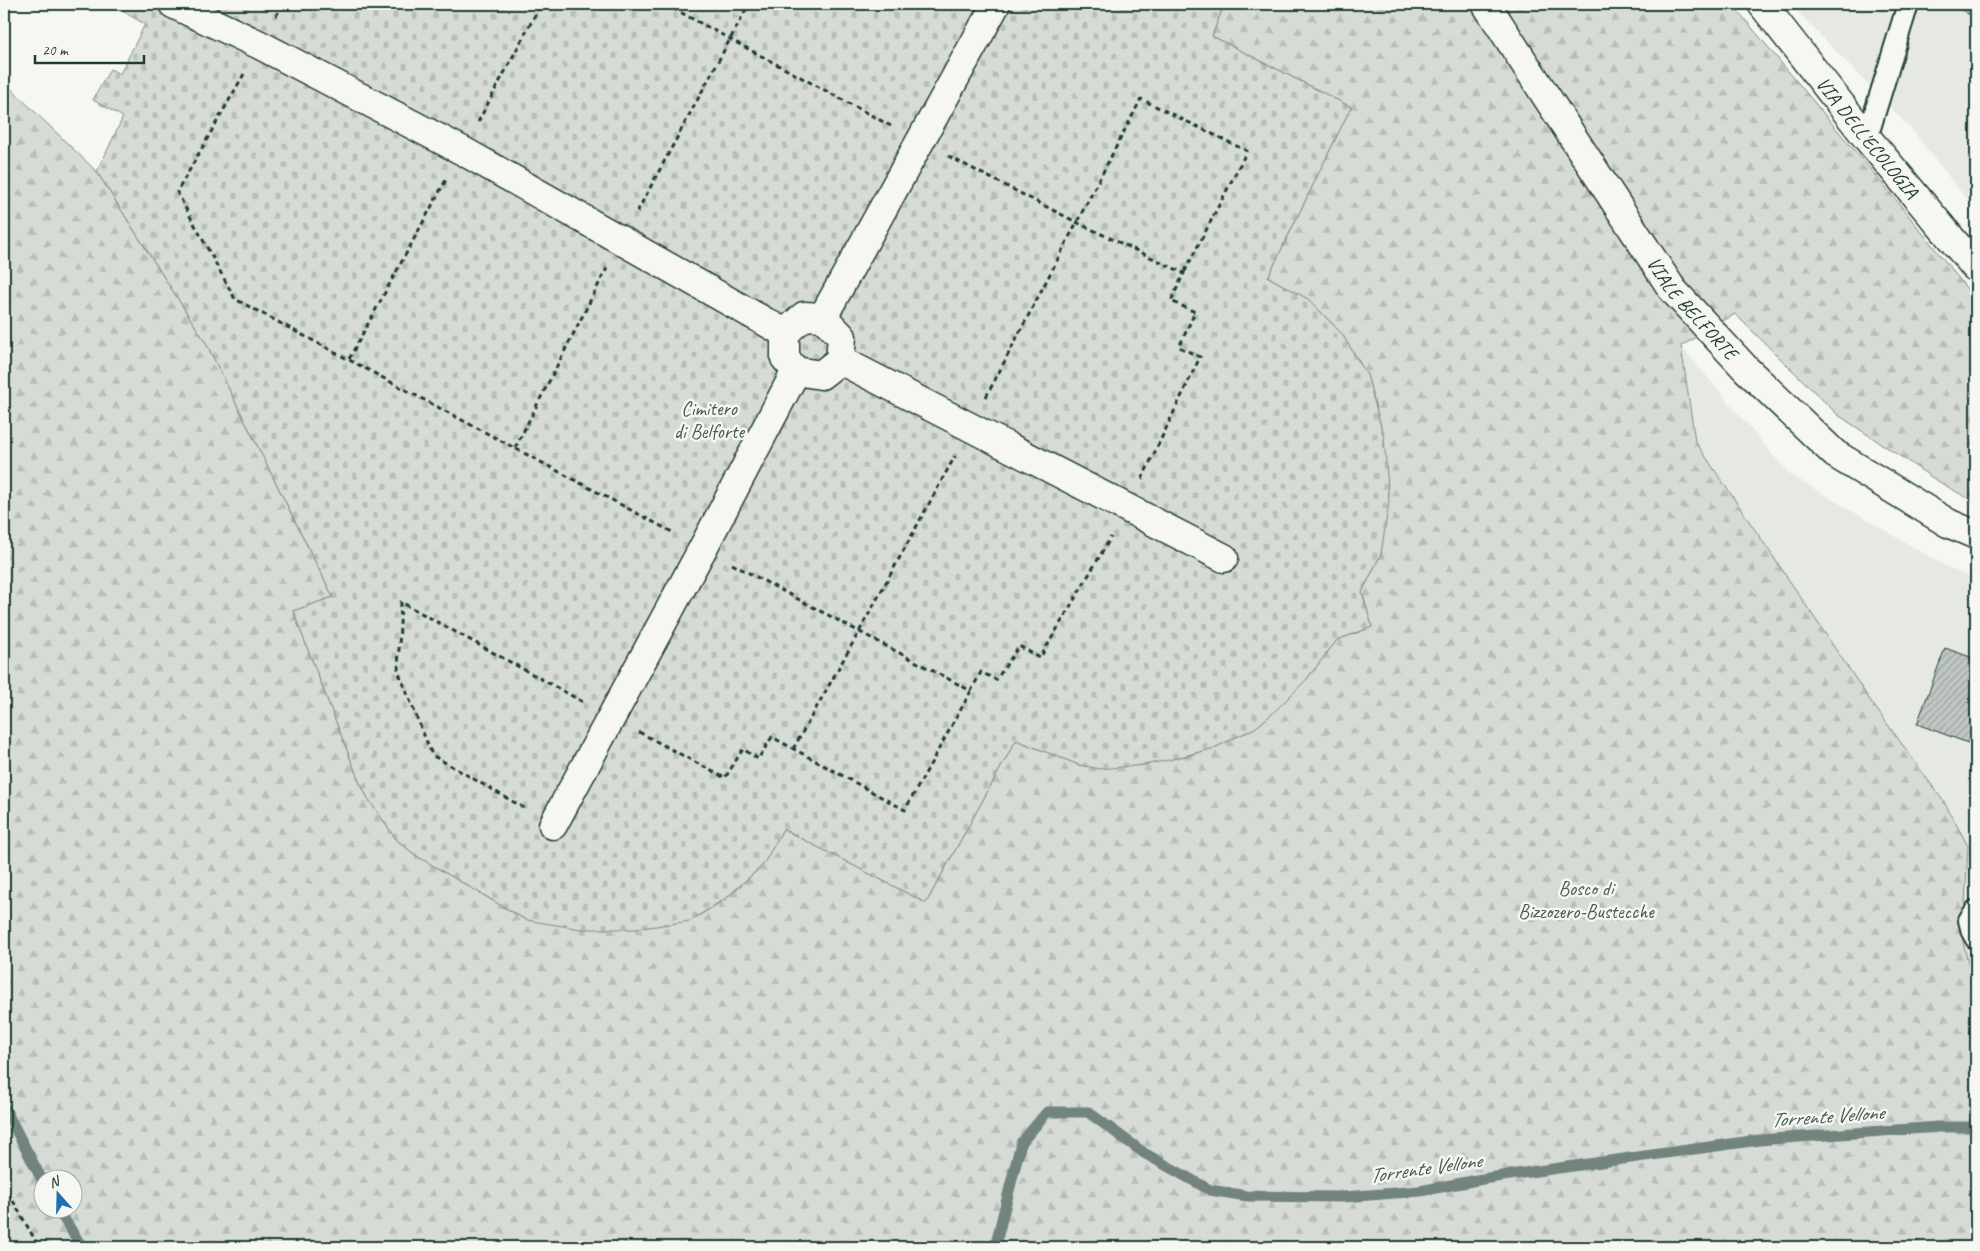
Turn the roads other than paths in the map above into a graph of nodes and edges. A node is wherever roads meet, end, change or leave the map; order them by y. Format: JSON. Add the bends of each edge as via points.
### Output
{"nodes":[{"id":1,"x":172,"y":4,"type":"edge"},
{"id":2,"x":996,"y":4,"type":"edge"},
{"id":3,"x":1486,"y":4,"type":"edge"},
{"id":4,"x":1762,"y":4,"type":"edge"},
{"id":5,"x":1908,"y":4,"type":"edge"},
{"id":6,"x":1868,"y":138,"type":"junction"},
{"id":7,"x":1976,"y":268,"type":"edge"},
{"id":8,"x":823,"y":317,"type":"junction"},
{"id":9,"x":785,"y":333,"type":"junction"},
{"id":10,"x":840,"y":360,"type":"junction"},
{"id":11,"x":796,"y":371,"type":"junction"},
{"id":12,"x":1976,"y":536,"type":"edge"},
{"id":13,"x":1224,"y":558,"type":"dead end"},
{"id":14,"x":553,"y":825,"type":"road end"},
{"id":15,"x":1976,"y":910,"type":"edge"},
{"id":16,"x":1976,"y":939,"type":"edge"}],
"edges":[{"from":1,"to":9,"type":"street","via":[[462,151]]},
{"from":2,"to":8,"type":"street"},
{"from":3,"to":12,"type":"street","name":"VIALE BELFORTE","via":[[1672,289],[1746,369],[1834,454]]},
{"from":4,"to":6,"type":"street","name":"VIA DELL'ECOLOGIA"},
{"from":5,"to":6,"type":"lane"},
{"from":6,"to":7,"type":"street","name":"VIA DELL'ECOLOGIA"},
{"from":8,"to":9,"type":"street","via":[[804,316]]},
{"from":8,"to":10,"type":"street","via":[[842,337]]},
{"from":9,"to":11,"type":"street","via":[[785,358]]},
{"from":10,"to":11,"type":"street","via":[[821,375]]},
{"from":10,"to":13,"type":"street"},
{"from":11,"to":14,"type":"street"},
{"from":15,"to":16,"type":"lane","via":[[1970,920]]}]}
